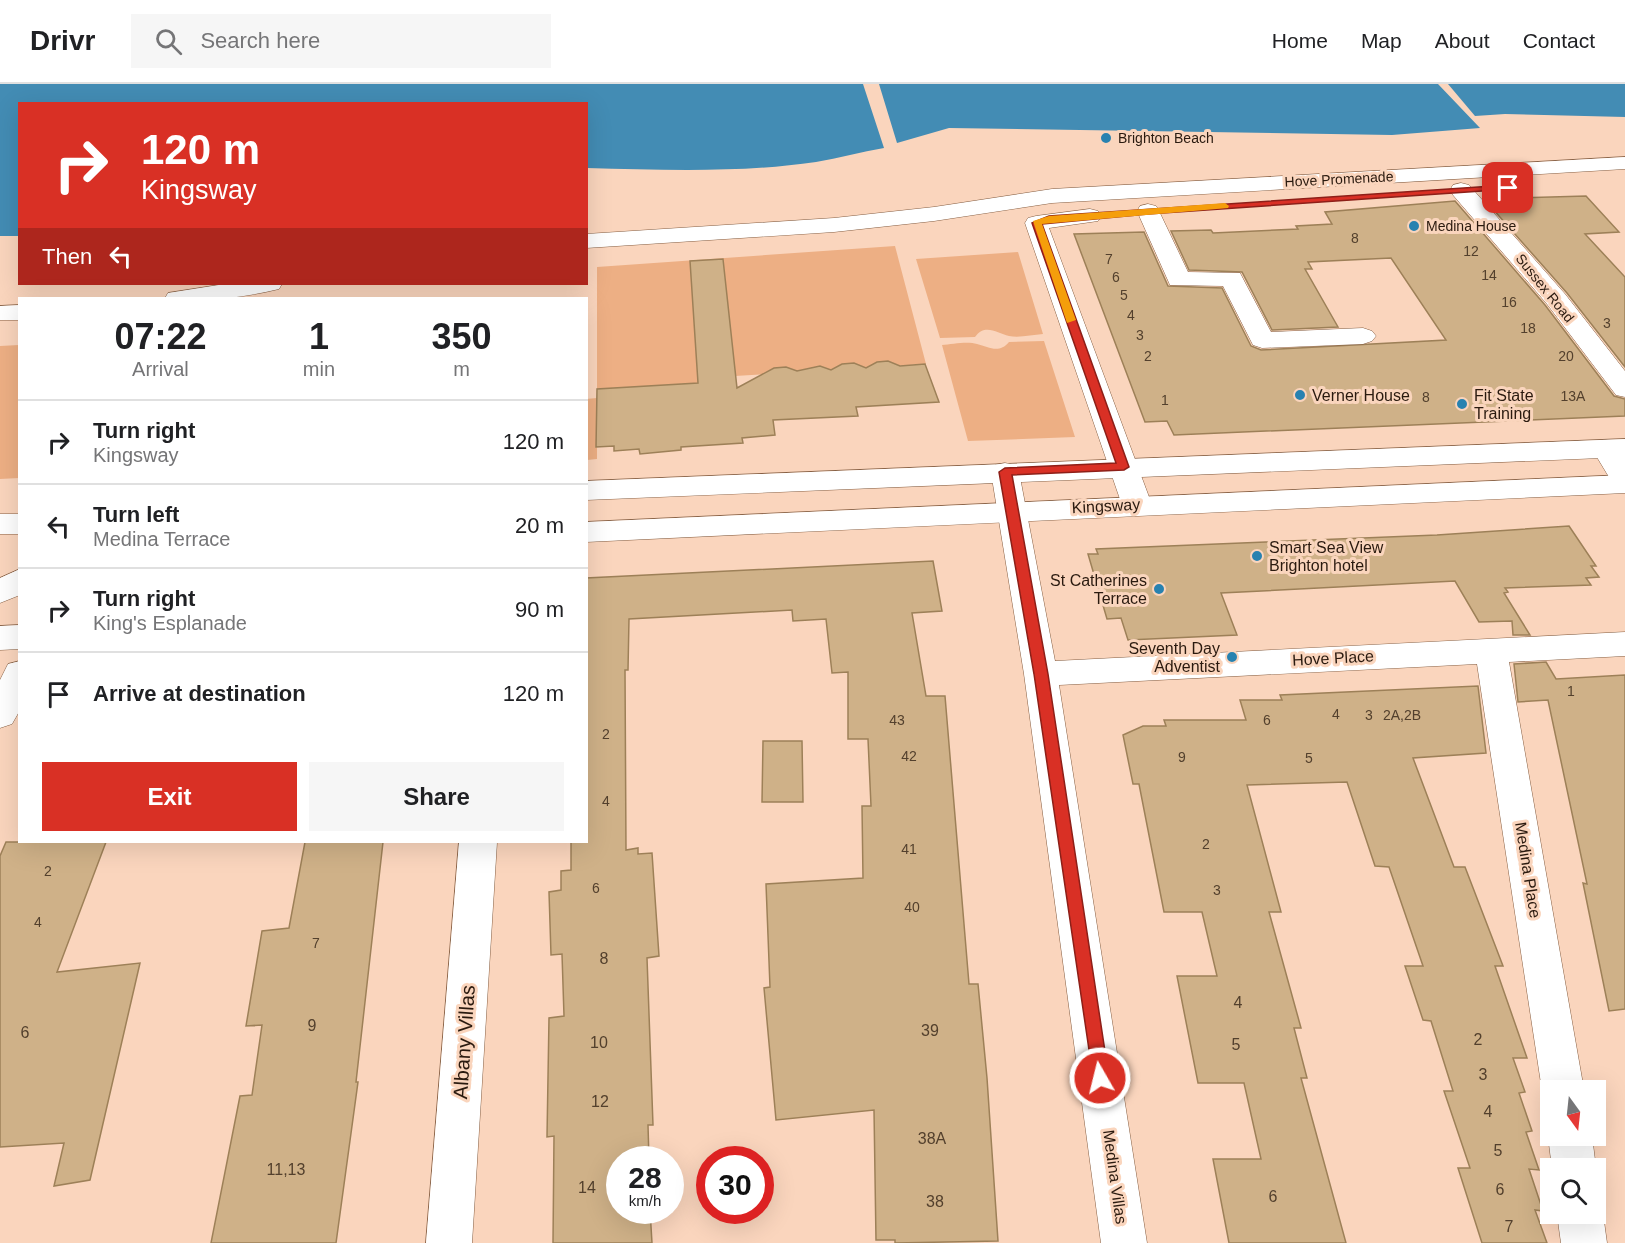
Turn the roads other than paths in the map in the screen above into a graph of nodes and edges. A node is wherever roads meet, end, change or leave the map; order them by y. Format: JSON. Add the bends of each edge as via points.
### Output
{"nodes":[{"id":1,"x":1625,"y":163,"type":"edge"},
{"id":2,"x":1625,"y":182,"type":"edge"},
{"id":3,"x":1461,"y":190,"type":"junction"},
{"id":4,"x":1130,"y":213,"type":"junction"},
{"id":5,"x":588,"y":241,"type":"edge"},
{"id":6,"x":263,"y":285,"type":"edge"},
{"id":7,"x":184,"y":297,"type":"edge"},
{"id":8,"x":18,"y":312,"type":"edge"},
{"id":9,"x":0,"y":313,"type":"edge"},
{"id":10,"x":1363,"y":336,"type":"dead end"},
{"id":11,"x":1625,"y":389,"type":"edge"},
{"id":12,"x":1615,"y":449,"type":"edge"},
{"id":13,"x":1124,"y":467,"type":"junction"},
{"id":14,"x":1005,"y":472,"type":"junction"},
{"id":15,"x":1625,"y":482,"type":"edge"},
{"id":16,"x":588,"y":490,"type":"edge"},
{"id":17,"x":1137,"y":505,"type":"junction"},
{"id":18,"x":1014,"y":512,"type":"junction"},
{"id":19,"x":18,"y":524,"type":"edge"},
{"id":20,"x":0,"y":525,"type":"edge"},
{"id":21,"x":588,"y":532,"type":"edge"},
{"id":22,"x":18,"y":567,"type":"edge"},
{"id":23,"x":0,"y":568,"type":"edge"},
{"id":24,"x":18,"y":581,"type":"edge"},
{"id":25,"x":0,"y":592,"type":"edge"},
{"id":26,"x":18,"y":637,"type":"edge"},
{"id":27,"x":0,"y":638,"type":"edge"},
{"id":28,"x":1625,"y":644,"type":"edge"},
{"id":29,"x":1491,"y":650,"type":"junction"},
{"id":30,"x":1041,"y":674,"type":"junction"},
{"id":31,"x":18,"y":677,"type":"edge"},
{"id":32,"x":0,"y":715,"type":"edge"},
{"id":33,"x":478,"y":843,"type":"edge"},
{"id":34,"x":1561,"y":1080,"type":"edge"},
{"id":35,"x":1581,"y":1224,"type":"edge"},
{"id":36,"x":449,"y":1243,"type":"edge"},
{"id":37,"x":1124,"y":1243,"type":"edge"},
{"id":38,"x":1584,"y":1243,"type":"edge"}],
"edges":[{"from":1,"to":5,"type":"street","name":"Hove Promenade","via":[[1052,196],[834,225]]},
{"from":2,"to":3,"type":"street"},
{"from":3,"to":4,"type":"street"},
{"from":3,"to":11,"type":"street","name":"Sussex Road","via":[[1556,299]]},
{"from":4,"to":10,"type":"street","via":[[1179,280],[1231,278],[1262,340]]},
{"from":4,"to":13,"type":"street","via":[[1036,223]]},
{"from":6,"to":7,"type":"street"},
{"from":8,"to":9,"type":"street"},
{"from":12,"to":13,"type":"street"},
{"from":12,"to":15,"type":"street"},
{"from":13,"to":14,"type":"street"},
{"from":13,"to":17,"type":"street"},
{"from":14,"to":16,"type":"street"},
{"from":14,"to":18,"type":"street","name":"Medina Villas"},
{"from":15,"to":17,"type":"street","name":"Kingsway"},
{"from":17,"to":18,"type":"street","name":"Kingsway"},
{"from":18,"to":21,"type":"street","name":"Kingsway"},
{"from":18,"to":30,"type":"street","name":"Medina Villas"},
{"from":19,"to":20,"type":"street"},
{"from":22,"to":23,"type":"street"},
{"from":24,"to":25,"type":"street"},
{"from":26,"to":27,"type":"street"},
{"from":28,"to":29,"type":"street","name":"Hove Place"},
{"from":29,"to":30,"type":"street","name":"Hove Place"},
{"from":29,"to":34,"type":"street","name":"Medina Place"},
{"from":30,"to":37,"type":"street","name":"Medina Villas"},
{"from":31,"to":32,"type":"street"},
{"from":33,"to":36,"type":"street","name":"Albany Villas"},
{"from":35,"to":38,"type":"street"}]}
